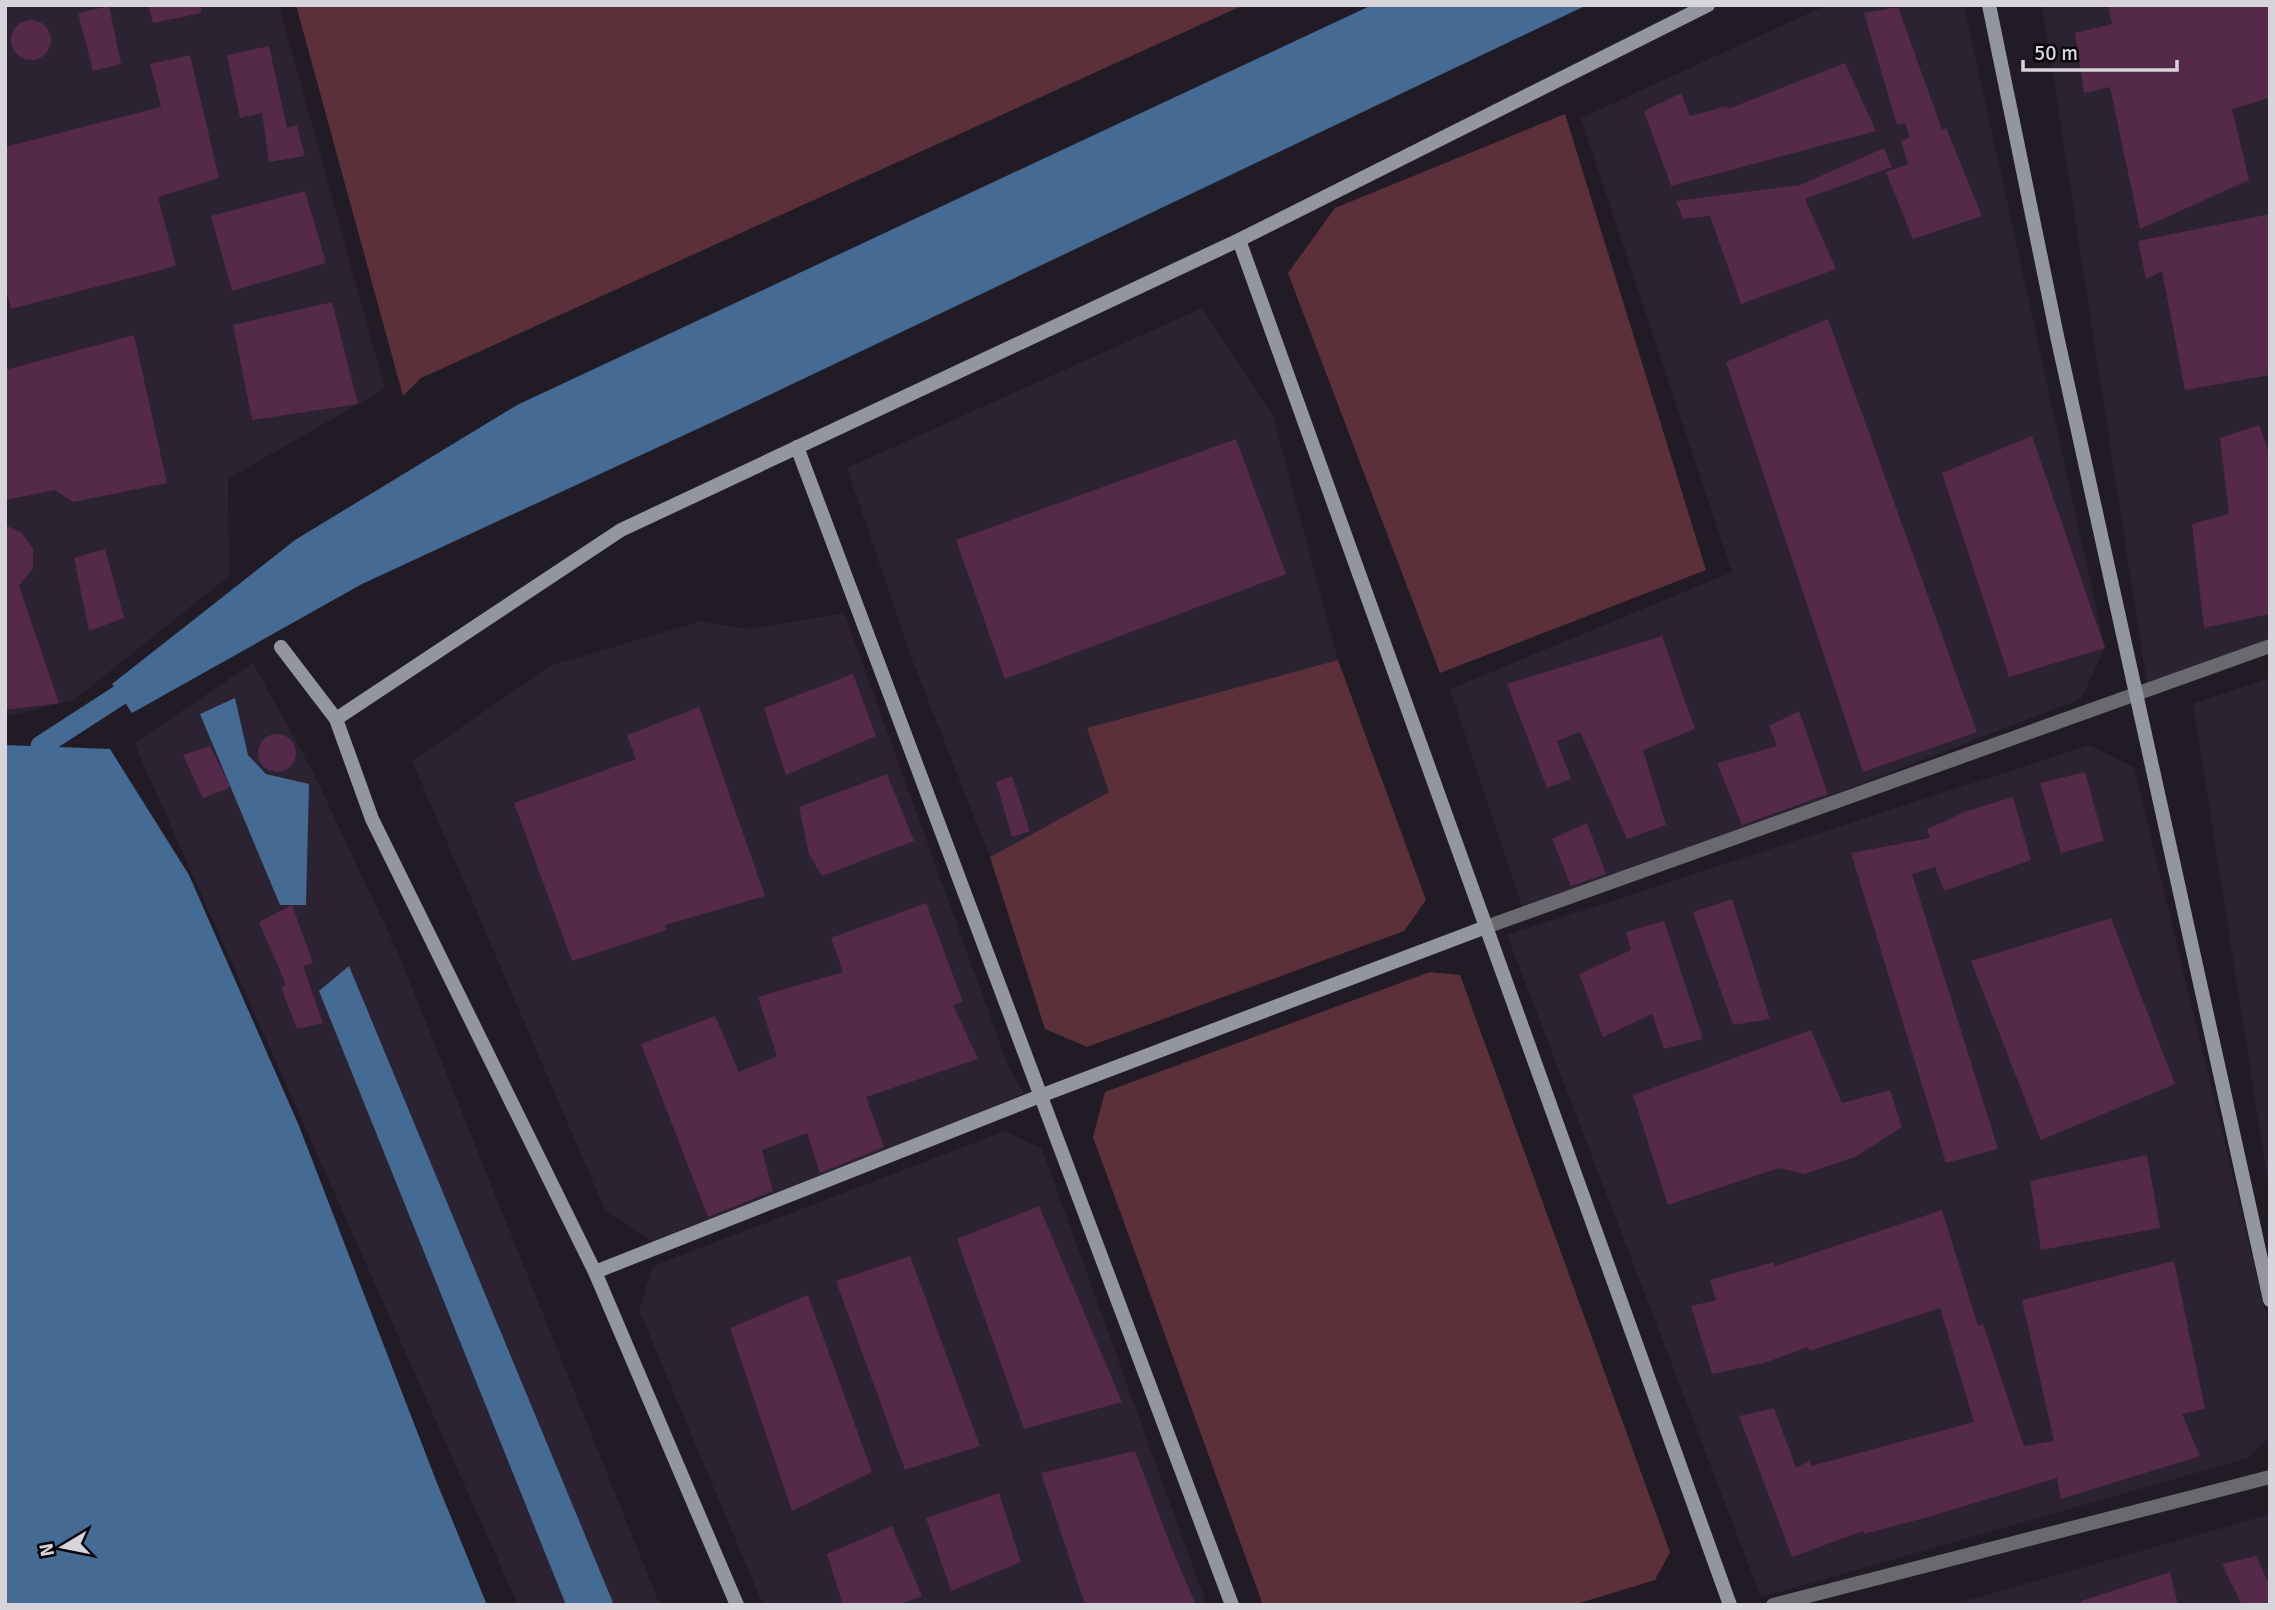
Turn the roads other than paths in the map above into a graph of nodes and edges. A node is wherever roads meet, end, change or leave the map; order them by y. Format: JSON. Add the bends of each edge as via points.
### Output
{"nodes":[{"id":1,"x":1708,"y":5,"type":"edge"},
{"id":2,"x":1989,"y":5,"type":"edge"},
{"id":3,"x":1239,"y":240,"type":"junction"},
{"id":4,"x":797,"y":447,"type":"junction"},
{"id":5,"x":2270,"y":646,"type":"edge"},
{"id":6,"x":281,"y":647,"type":"dead end"},
{"id":7,"x":2136,"y":695,"type":"junction"},
{"id":8,"x":336,"y":719,"type":"junction"},
{"id":9,"x":1486,"y":927,"type":"junction"},
{"id":10,"x":1040,"y":1097,"type":"junction"},
{"id":11,"x":595,"y":1272,"type":"junction"},
{"id":12,"x":2270,"y":1300,"type":"edge"},
{"id":13,"x":2270,"y":1477,"type":"edge"},
{"id":14,"x":737,"y":1605,"type":"edge"},
{"id":15,"x":1232,"y":1605,"type":"edge"},
{"id":16,"x":1730,"y":1605,"type":"edge"},
{"id":17,"x":1773,"y":1605,"type":"edge"}],
"edges":[{"from":1,"to":3,"type":"street"},
{"from":2,"to":7,"type":"street"},
{"from":3,"to":4,"type":"street"},
{"from":3,"to":9,"type":"street"},
{"from":4,"to":8,"type":"street","via":[[621,530]]},
{"from":4,"to":10,"type":"street"},
{"from":5,"to":7,"type":"street"},
{"from":6,"to":8,"type":"street"},
{"from":7,"to":9,"type":"street"},
{"from":7,"to":12,"type":"street"},
{"from":8,"to":11,"type":"street","via":[[372,819]]},
{"from":9,"to":10,"type":"street"},
{"from":9,"to":16,"type":"street"},
{"from":10,"to":11,"type":"street"},
{"from":10,"to":15,"type":"street"},
{"from":11,"to":14,"type":"street"},
{"from":13,"to":17,"type":"street"}]}
